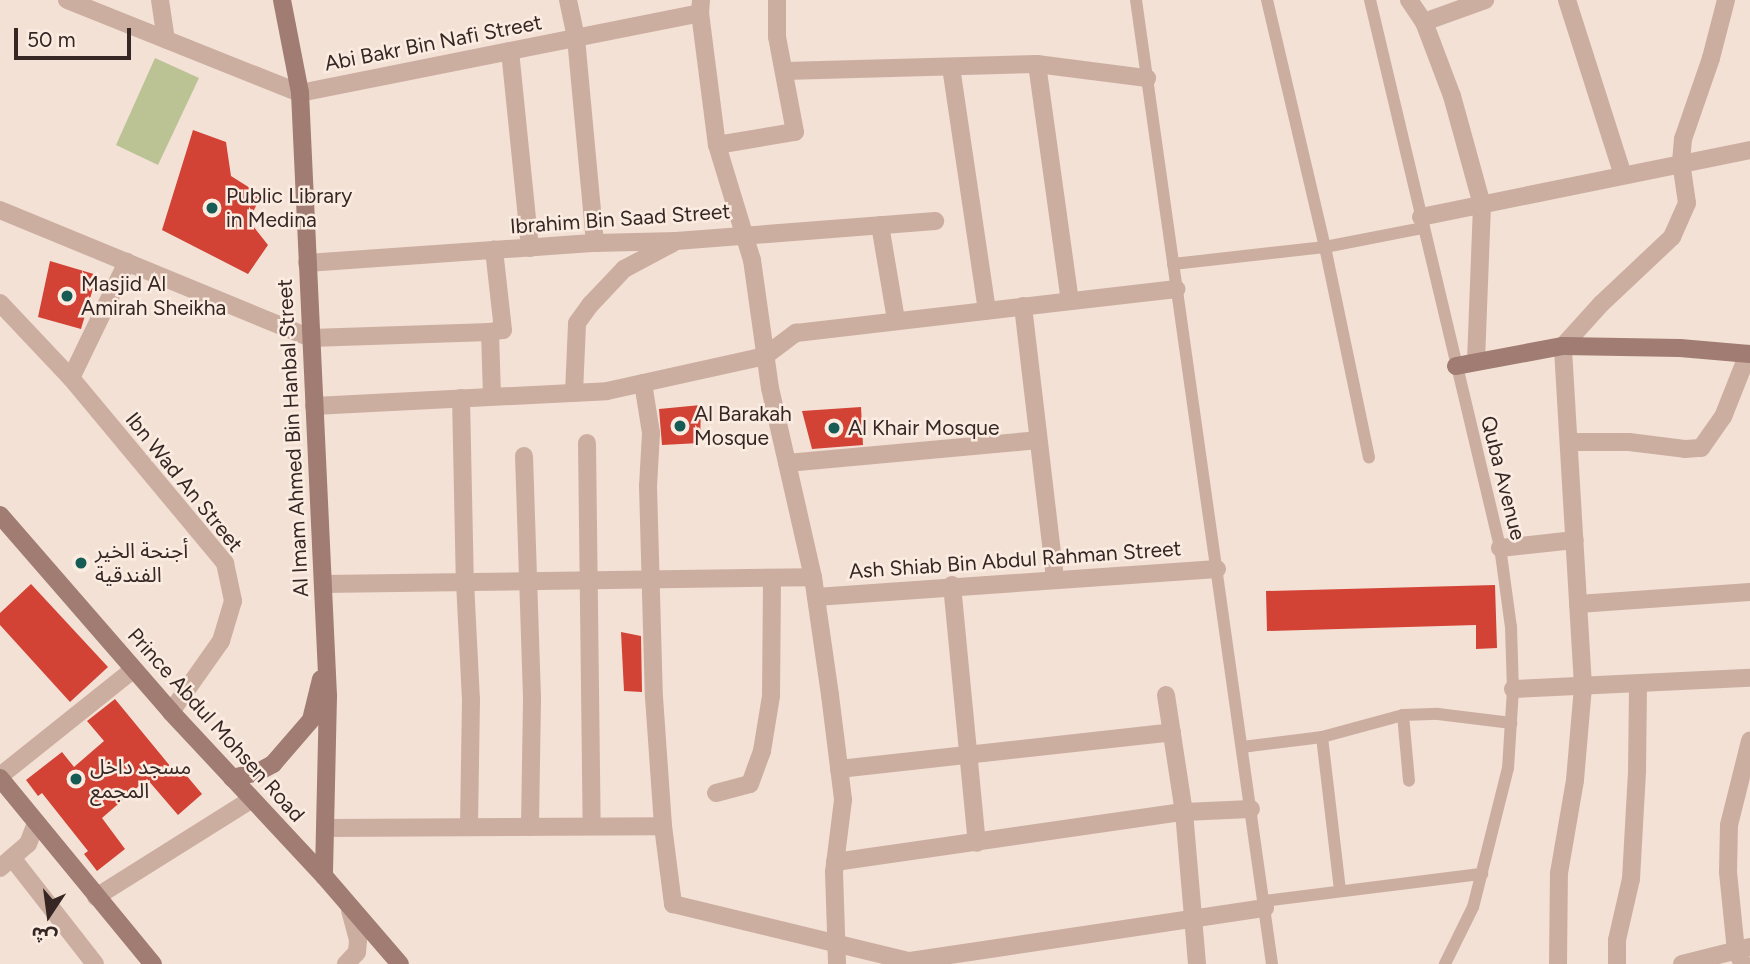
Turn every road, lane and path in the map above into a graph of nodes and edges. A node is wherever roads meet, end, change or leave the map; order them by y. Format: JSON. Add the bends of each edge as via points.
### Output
{"nodes":[{"id":1,"x":67,"y":0,"type":"edge"},
{"id":2,"x":160,"y":0,"type":"edge"},
{"id":3,"x":282,"y":0,"type":"edge"},
{"id":4,"x":568,"y":0,"type":"edge"},
{"id":5,"x":777,"y":0,"type":"edge"},
{"id":6,"x":1136,"y":0,"type":"edge"},
{"id":7,"x":1268,"y":0,"type":"edge"},
{"id":8,"x":1370,"y":0,"type":"edge"},
{"id":9,"x":1409,"y":0,"type":"edge"},
{"id":10,"x":1485,"y":0,"type":"edge"},
{"id":11,"x":1567,"y":0,"type":"edge"},
{"id":12,"x":1726,"y":0,"type":"edge"},
{"id":13,"x":90,"y":5,"type":"edge"},
{"id":14,"x":700,"y":7,"type":"edge"},
{"id":15,"x":1424,"y":22,"type":"junction"},
{"id":16,"x":576,"y":38,"type":"junction"},
{"id":17,"x":166,"y":40,"type":"junction"},
{"id":18,"x":510,"y":51,"type":"junction"},
{"id":19,"x":1037,"y":64,"type":"junction"},
{"id":20,"x":951,"y":66,"type":"junction"},
{"id":21,"x":785,"y":71,"type":"junction"},
{"id":22,"x":1147,"y":78,"type":"junction"},
{"id":23,"x":300,"y":93,"type":"junction"},
{"id":24,"x":717,"y":145,"type":"junction"},
{"id":25,"x":1750,"y":150,"type":"edge"},
{"id":26,"x":1681,"y":162,"type":"junction"},
{"id":27,"x":1623,"y":175,"type":"junction"},
{"id":28,"x":1482,"y":205,"type":"junction"},
{"id":29,"x":0,"y":210,"type":"edge"},
{"id":30,"x":935,"y":221,"type":"dead end"},
{"id":31,"x":1422,"y":222,"type":"junction"},
{"id":32,"x":880,"y":225,"type":"junction"},
{"id":33,"x":743,"y":234,"type":"junction"},
{"id":34,"x":676,"y":242,"type":"junction"},
{"id":35,"x":595,"y":243,"type":"junction"},
{"id":36,"x":1325,"y":247,"type":"junction"},
{"id":37,"x":530,"y":248,"type":"junction"},
{"id":38,"x":494,"y":250,"type":"junction"},
{"id":39,"x":127,"y":262,"type":"junction"},
{"id":40,"x":307,"y":263,"type":"junction"},
{"id":41,"x":1173,"y":264,"type":"junction"},
{"id":42,"x":1176,"y":289,"type":"junction"},
{"id":43,"x":1070,"y":301,"type":"junction"},
{"id":44,"x":0,"y":303,"type":"edge"},
{"id":45,"x":1023,"y":306,"type":"junction"},
{"id":46,"x":986,"y":310,"type":"junction"},
{"id":47,"x":896,"y":320,"type":"junction"},
{"id":48,"x":490,"y":332,"type":"junction"},
{"id":49,"x":311,"y":338,"type":"junction"},
{"id":50,"x":1563,"y":346,"type":"junction"},
{"id":51,"x":1749,"y":354,"type":"edge"},
{"id":52,"x":765,"y":356,"type":"junction"},
{"id":53,"x":1476,"y":362,"type":"junction"},
{"id":54,"x":1456,"y":366,"type":"junction"},
{"id":55,"x":71,"y":379,"type":"junction"},
{"id":56,"x":643,"y":383,"type":"junction"},
{"id":57,"x":574,"y":393,"type":"junction"},
{"id":58,"x":492,"y":396,"type":"junction"},
{"id":59,"x":461,"y":398,"type":"junction"},
{"id":60,"x":314,"y":406,"type":"junction"},
{"id":61,"x":1038,"y":440,"type":"junction"},
{"id":62,"x":1569,"y":442,"type":"junction"},
{"id":63,"x":587,"y":443,"type":"dead end"},
{"id":64,"x":524,"y":456,"type":"dead end"},
{"id":65,"x":1369,"y":457,"type":"dead end"},
{"id":66,"x":787,"y":463,"type":"junction"},
{"id":67,"x":0,"y":515,"type":"edge"},
{"id":68,"x":1574,"y":540,"type":"junction"},
{"id":69,"x":1500,"y":548,"type":"junction"},
{"id":70,"x":1217,"y":569,"type":"junction"},
{"id":71,"x":813,"y":577,"type":"junction"},
{"id":72,"x":772,"y":578,"type":"junction"},
{"id":73,"x":1055,"y":578,"type":"junction"},
{"id":74,"x":653,"y":579,"type":"junction"},
{"id":75,"x":590,"y":580,"type":"junction"},
{"id":76,"x":527,"y":581,"type":"junction"},
{"id":77,"x":465,"y":582,"type":"junction"},
{"id":78,"x":323,"y":584,"type":"junction"},
{"id":79,"x":952,"y":585,"type":"junction"},
{"id":80,"x":1750,"y":592,"type":"edge"},
{"id":81,"x":816,"y":597,"type":"junction"},
{"id":82,"x":1578,"y":604,"type":"junction"},
{"id":83,"x":326,"y":659,"type":"junction"},
{"id":84,"x":134,"y":669,"type":"junction"},
{"id":85,"x":1750,"y":678,"type":"edge"},
{"id":86,"x":1637,"y":684,"type":"junction"},
{"id":87,"x":1583,"y":687,"type":"junction"},
{"id":88,"x":1513,"y":689,"type":"junction"},
{"id":89,"x":1166,"y":695,"type":"dead end"},
{"id":90,"x":171,"y":712,"type":"junction"},
{"id":91,"x":1403,"y":715,"type":"junction"},
{"id":92,"x":1511,"y":723,"type":"junction"},
{"id":93,"x":1172,"y":732,"type":"junction"},
{"id":94,"x":1322,"y":737,"type":"junction"},
{"id":95,"x":1750,"y":741,"type":"edge"},
{"id":96,"x":1242,"y":747,"type":"junction"},
{"id":97,"x":968,"y":756,"type":"junction"},
{"id":98,"x":839,"y":769,"type":"junction"},
{"id":99,"x":232,"y":778,"type":"junction"},
{"id":100,"x":1,"y":780,"type":"edge"},
{"id":101,"x":1409,"y":781,"type":"dead end"},
{"id":102,"x":716,"y":793,"type":"dead end"},
{"id":103,"x":252,"y":799,"type":"junction"},
{"id":104,"x":1251,"y":809,"type":"junction"},
{"id":105,"x":1184,"y":813,"type":"junction"},
{"id":106,"x":36,"y":823,"type":"junction"},
{"id":107,"x":592,"y":826,"type":"junction"},
{"id":108,"x":663,"y":826,"type":"junction"},
{"id":109,"x":469,"y":827,"type":"junction"},
{"id":110,"x":530,"y":827,"type":"junction"},
{"id":111,"x":327,"y":828,"type":"junction"},
{"id":112,"x":977,"y":843,"type":"junction"},
{"id":113,"x":835,"y":862,"type":"junction"},
{"id":114,"x":7,"y":864,"type":"edge"},
{"id":115,"x":1482,"y":874,"type":"junction"},
{"id":116,"x":324,"y":876,"type":"junction"},
{"id":117,"x":1340,"y":891,"type":"junction"},
{"id":118,"x":96,"y":897,"type":"junction"},
{"id":119,"x":1264,"y":904,"type":"junction"},
{"id":120,"x":350,"y":910,"type":"junction"},
{"id":121,"x":1194,"y":918,"type":"junction"},
{"id":122,"x":836,"y":943,"type":"junction"},
{"id":123,"x":1743,"y":954,"type":"edge"},
{"id":124,"x":355,"y":960,"type":"edge"},
{"id":125,"x":916,"y":962,"type":"edge"},
{"id":126,"x":95,"y":964,"type":"edge"},
{"id":127,"x":153,"y":964,"type":"edge"},
{"id":128,"x":400,"y":964,"type":"edge"},
{"id":129,"x":837,"y":964,"type":"edge"},
{"id":130,"x":1197,"y":964,"type":"edge"},
{"id":131,"x":1272,"y":964,"type":"edge"},
{"id":132,"x":1445,"y":964,"type":"edge"},
{"id":133,"x":1558,"y":964,"type":"edge"},
{"id":134,"x":1617,"y":964,"type":"edge"},
{"id":135,"x":1682,"y":964,"type":"edge"}],
"edges":[{"from":1,"to":13,"type":"street"},
{"from":2,"to":17,"type":"street"},
{"from":3,"to":23,"type":"main road","name":"Al Imam Ahmed Bin Hanbal Street"},
{"from":4,"to":16,"type":"street"},
{"from":5,"to":21,"type":"street","via":[[777,37]]},
{"from":6,"to":22,"type":"street"},
{"from":7,"to":36,"type":"street"},
{"from":8,"to":31,"type":"street","name":"Quba Avenue"},
{"from":9,"to":15,"type":"street"},
{"from":10,"to":15,"type":"street"},
{"from":11,"to":27,"type":"street"},
{"from":12,"to":26,"type":"street","via":[[1683,139]]},
{"from":13,"to":17,"type":"street"},
{"from":14,"to":16,"type":"street","name":"Abi Bakr Bin Nafi Street"},
{"from":14,"to":24,"type":"street"},
{"from":15,"to":28,"type":"street","via":[[1452,96]]},
{"from":16,"to":18,"type":"street","name":"Abi Bakr Bin Nafi Street"},
{"from":16,"to":35,"type":"street"},
{"from":17,"to":23,"type":"street"},
{"from":18,"to":23,"type":"street","name":"Abi Bakr Bin Nafi Street"},
{"from":18,"to":37,"type":"street"},
{"from":19,"to":20,"type":"street"},
{"from":19,"to":22,"type":"street"},
{"from":19,"to":43,"type":"street"},
{"from":20,"to":21,"type":"street"},
{"from":20,"to":46,"type":"street"},
{"from":21,"to":24,"type":"street","via":[[795,132]]},
{"from":22,"to":41,"type":"street"},
{"from":23,"to":40,"type":"main road","name":"Al Imam Ahmed Bin Hanbal Street"},
{"from":24,"to":33,"type":"street"},
{"from":25,"to":26,"type":"street"},
{"from":26,"to":27,"type":"street"},
{"from":26,"to":50,"type":"street","via":[[1687,203],[1672,237]]},
{"from":27,"to":28,"type":"street"},
{"from":28,"to":31,"type":"street"},
{"from":28,"to":53,"type":"street"},
{"from":29,"to":39,"type":"street"},
{"from":30,"to":32,"type":"street","name":"Ibrahim Bin Saad Street"},
{"from":31,"to":36,"type":"street"},
{"from":31,"to":54,"type":"street","name":"Quba Avenue"},
{"from":32,"to":33,"type":"street","name":"Ibrahim Bin Saad Street"},
{"from":32,"to":47,"type":"street"},
{"from":33,"to":34,"type":"street","name":"Ibrahim Bin Saad Street"},
{"from":33,"to":52,"type":"street","via":[[752,260]]},
{"from":34,"to":35,"type":"street","name":"Ibrahim Bin Saad Street"},
{"from":34,"to":57,"type":"street","via":[[624,270],[577,323]]},
{"from":35,"to":37,"type":"street","name":"Ibrahim Bin Saad Street"},
{"from":36,"to":41,"type":"street"},
{"from":36,"to":65,"type":"street"},
{"from":37,"to":38,"type":"street","name":"Ibrahim Bin Saad Street"},
{"from":38,"to":40,"type":"street","name":"Ibrahim Bin Saad Street"},
{"from":38,"to":48,"type":"street","via":[[503,330]]},
{"from":39,"to":49,"type":"street"},
{"from":39,"to":55,"type":"street"},
{"from":40,"to":49,"type":"main road","name":"Al Imam Ahmed Bin Hanbal Street"},
{"from":41,"to":42,"type":"street"},
{"from":42,"to":43,"type":"street"},
{"from":42,"to":70,"type":"street"},
{"from":43,"to":45,"type":"street"},
{"from":44,"to":55,"type":"street","name":"Ibn Wad An Street"},
{"from":45,"to":46,"type":"street"},
{"from":45,"to":61,"type":"street"},
{"from":46,"to":47,"type":"street"},
{"from":47,"to":52,"type":"street","via":[[796,333]]},
{"from":48,"to":49,"type":"street"},
{"from":48,"to":58,"type":"street"},
{"from":49,"to":60,"type":"main road","name":"Al Imam Ahmed Bin Hanbal Street"},
{"from":50,"to":51,"type":"main road"},
{"from":50,"to":53,"type":"main road"},
{"from":50,"to":62,"type":"street"},
{"from":51,"to":62,"type":"street","via":[[1723,417],[1701,448]]},
{"from":52,"to":56,"type":"street"},
{"from":52,"to":66,"type":"street"},
{"from":53,"to":54,"type":"main road"},
{"from":54,"to":69,"type":"street","name":"Quba Avenue"},
{"from":55,"to":90,"type":"street","name":"Ibn Wad An Street","via":[[225,563],[233,601],[221,641]]},
{"from":56,"to":57,"type":"street"},
{"from":56,"to":74,"type":"street","via":[[651,433],[648,486]]},
{"from":57,"to":58,"type":"street"},
{"from":58,"to":59,"type":"street"},
{"from":59,"to":60,"type":"street"},
{"from":59,"to":77,"type":"street"},
{"from":60,"to":78,"type":"main road","name":"Al Imam Ahmed Bin Hanbal Street"},
{"from":61,"to":66,"type":"street"},
{"from":61,"to":73,"type":"street"},
{"from":62,"to":68,"type":"street"},
{"from":63,"to":75,"type":"street"},
{"from":64,"to":76,"type":"street"},
{"from":66,"to":71,"type":"street"},
{"from":67,"to":84,"type":"main road","name":"Prince Abdul Mohsen Road"},
{"from":68,"to":69,"type":"street"},
{"from":68,"to":82,"type":"street"},
{"from":69,"to":88,"type":"street","name":"Quba Avenue","via":[[1511,627]]},
{"from":70,"to":73,"type":"street","name":"Ash Shiab Bin Abdul Rahman Street"},
{"from":70,"to":96,"type":"street"},
{"from":71,"to":72,"type":"street"},
{"from":71,"to":81,"type":"street"},
{"from":72,"to":74,"type":"street"},
{"from":72,"to":102,"type":"street","via":[[771,696],[762,751],[750,784]]},
{"from":73,"to":79,"type":"street","name":"Ash Shiab Bin Abdul Rahman Street"},
{"from":74,"to":75,"type":"street"},
{"from":74,"to":108,"type":"street","via":[[654,697]]},
{"from":75,"to":76,"type":"street"},
{"from":75,"to":107,"type":"street"},
{"from":76,"to":77,"type":"street"},
{"from":76,"to":110,"type":"street","via":[[532,699]]},
{"from":77,"to":78,"type":"street"},
{"from":77,"to":109,"type":"street","via":[[471,699]]},
{"from":78,"to":83,"type":"main road","name":"Al Imam Ahmed Bin Hanbal Street"},
{"from":79,"to":81,"type":"street","name":"Ash Shiab Bin Abdul Rahman Street"},
{"from":79,"to":97,"type":"street"},
{"from":80,"to":82,"type":"street"},
{"from":81,"to":98,"type":"street"},
{"from":82,"to":87,"type":"street"},
{"from":83,"to":99,"type":"main road","via":[[311,720],[272,764]]},
{"from":83,"to":111,"type":"main road","name":"Al Imam Ahmed Bin Hanbal Street"},
{"from":84,"to":90,"type":"main road","name":"Prince Abdul Mohsen Road"},
{"from":84,"to":100,"type":"street"},
{"from":85,"to":86,"type":"street"},
{"from":86,"to":87,"type":"street"},
{"from":86,"to":134,"type":"street","via":[[1631,879],[1617,940]]},
{"from":87,"to":88,"type":"street"},
{"from":87,"to":133,"type":"street","via":[[1575,780],[1559,873]]},
{"from":88,"to":92,"type":"street","name":"Quba Avenue"},
{"from":89,"to":93,"type":"street"},
{"from":90,"to":99,"type":"main road","name":"Prince Abdul Mohsen Road"},
{"from":91,"to":92,"type":"street","via":[[1438,714]]},
{"from":91,"to":94,"type":"street"},
{"from":91,"to":101,"type":"street"},
{"from":92,"to":115,"type":"street","name":"Quba Avenue","via":[[1508,768]]},
{"from":93,"to":97,"type":"street"},
{"from":93,"to":105,"type":"street"},
{"from":94,"to":96,"type":"street"},
{"from":94,"to":117,"type":"street"},
{"from":95,"to":123,"type":"street","via":[[1729,825],[1728,872]]},
{"from":96,"to":104,"type":"street"},
{"from":97,"to":98,"type":"street"},
{"from":97,"to":112,"type":"street"},
{"from":98,"to":113,"type":"street","via":[[843,800]]},
{"from":99,"to":103,"type":"main road","name":"Prince Abdul Mohsen Road"},
{"from":100,"to":106,"type":"main road"},
{"from":103,"to":116,"type":"main road","name":"Prince Abdul Mohsen Road"},
{"from":103,"to":118,"type":"street"},
{"from":104,"to":105,"type":"street"},
{"from":104,"to":119,"type":"street"},
{"from":105,"to":112,"type":"street"},
{"from":105,"to":121,"type":"street"},
{"from":106,"to":114,"type":"street","via":[[28,844]]},
{"from":106,"to":118,"type":"main road"},
{"from":107,"to":108,"type":"street"},
{"from":107,"to":110,"type":"street"},
{"from":108,"to":122,"type":"street","via":[[673,904]]},
{"from":109,"to":110,"type":"street"},
{"from":109,"to":111,"type":"street"},
{"from":111,"to":116,"type":"main road","name":"Al Imam Ahmed Bin Hanbal Street"},
{"from":112,"to":113,"type":"street"},
{"from":113,"to":122,"type":"street"},
{"from":114,"to":126,"type":"street"},
{"from":115,"to":117,"type":"street"},
{"from":115,"to":132,"type":"street","name":"Quba Avenue","via":[[1473,907]]},
{"from":116,"to":120,"type":"main road","name":"Prince Abdul Mohsen Road"},
{"from":117,"to":119,"type":"street"},
{"from":118,"to":127,"type":"main road"},
{"from":119,"to":121,"type":"street"},
{"from":119,"to":131,"type":"street"},
{"from":120,"to":124,"type":"street","via":[[358,940]]},
{"from":120,"to":128,"type":"main road","name":"Prince Abdul Mohsen Road"},
{"from":121,"to":125,"type":"street"},
{"from":121,"to":130,"type":"street"},
{"from":122,"to":125,"type":"street"},
{"from":122,"to":129,"type":"street"},
{"from":123,"to":135,"type":"street"}]}
